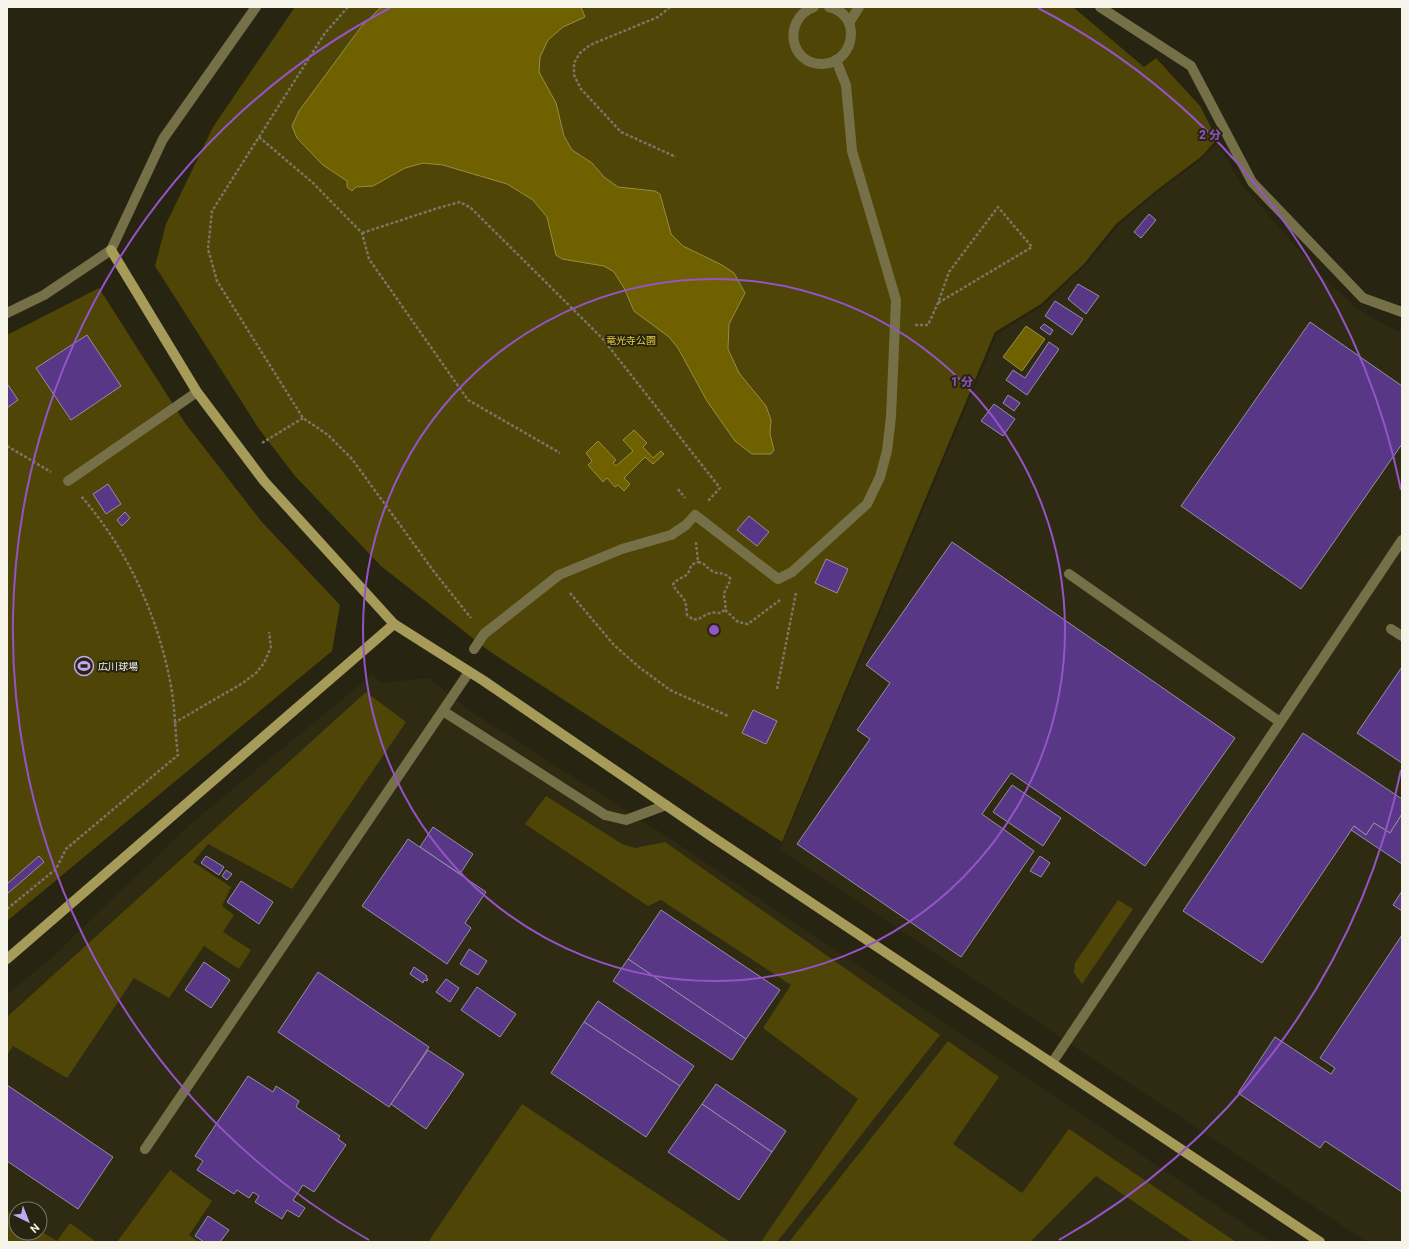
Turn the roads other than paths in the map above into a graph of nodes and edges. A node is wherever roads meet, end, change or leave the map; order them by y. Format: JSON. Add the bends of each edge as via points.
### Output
{"nodes":[{"id":1,"x":256,"y":7,"type":"edge"},
{"id":2,"x":814,"y":7,"type":"edge"},
{"id":3,"x":829,"y":7,"type":"edge"},
{"id":4,"x":859,"y":7,"type":"edge"},
{"id":5,"x":1100,"y":7,"type":"edge"},
{"id":6,"x":849,"y":23,"type":"junction"},
{"id":7,"x":836,"y":60,"type":"junction"},
{"id":8,"x":110,"y":250,"type":"junction"},
{"id":9,"x":1402,"y":312,"type":"edge"},
{"id":10,"x":7,"y":313,"type":"edge"},
{"id":11,"x":197,"y":392,"type":"junction"},
{"id":12,"x":68,"y":481,"type":"road end"},
{"id":13,"x":1402,"y":540,"type":"edge"},
{"id":14,"x":1070,"y":574,"type":"dead end"},
{"id":15,"x":394,"y":624,"type":"junction"},
{"id":16,"x":1391,"y":629,"type":"dead end"},
{"id":17,"x":1402,"y":636,"type":"edge"},
{"id":18,"x":474,"y":649,"type":"dead end"},
{"id":19,"x":469,"y":672,"type":"junction"},
{"id":20,"x":443,"y":711,"type":"junction"},
{"id":21,"x":1280,"y":722,"type":"junction"},
{"id":22,"x":666,"y":805,"type":"junction"},
{"id":23,"x":7,"y":959,"type":"edge"},
{"id":24,"x":1052,"y":1062,"type":"junction"},
{"id":25,"x":145,"y":1149,"type":"dead end"},
{"id":26,"x":1320,"y":1242,"type":"edge"}],
"edges":[{"from":1,"to":8,"type":"street","via":[[163,139]]},
{"from":2,"to":7,"type":"street","via":[[804,12],[797,20],[793,33],[795,46],[807,60],[825,64]]},
{"from":3,"to":6,"type":"street","via":[[846,17]]},
{"from":4,"to":6,"type":"street"},
{"from":5,"to":9,"type":"street","via":[[1191,66],[1252,182],[1363,298]]},
{"from":6,"to":7,"type":"street","via":[[851,40],[841,57]]},
{"from":7,"to":18,"type":"street","via":[[846,85],[852,151],[896,300],[887,451],[880,477],[867,504],[792,572],[778,579],[695,515],[671,535],[622,549],[557,577],[484,634]]},
{"from":8,"to":10,"type":"street","via":[[44,295]]},
{"from":8,"to":11,"type":"street"},
{"from":11,"to":12,"type":"street"},
{"from":11,"to":15,"type":"street","via":[[264,481]]},
{"from":13,"to":21,"type":"street"},
{"from":14,"to":21,"type":"street"},
{"from":15,"to":19,"type":"street"},
{"from":15,"to":23,"type":"street"},
{"from":16,"to":17,"type":"street"},
{"from":19,"to":20,"type":"street"},
{"from":19,"to":22,"type":"street"},
{"from":20,"to":22,"type":"street","via":[[605,815],[626,820]]},
{"from":20,"to":25,"type":"street"},
{"from":21,"to":24,"type":"street"},
{"from":22,"to":24,"type":"street"},
{"from":24,"to":26,"type":"street"}]}
